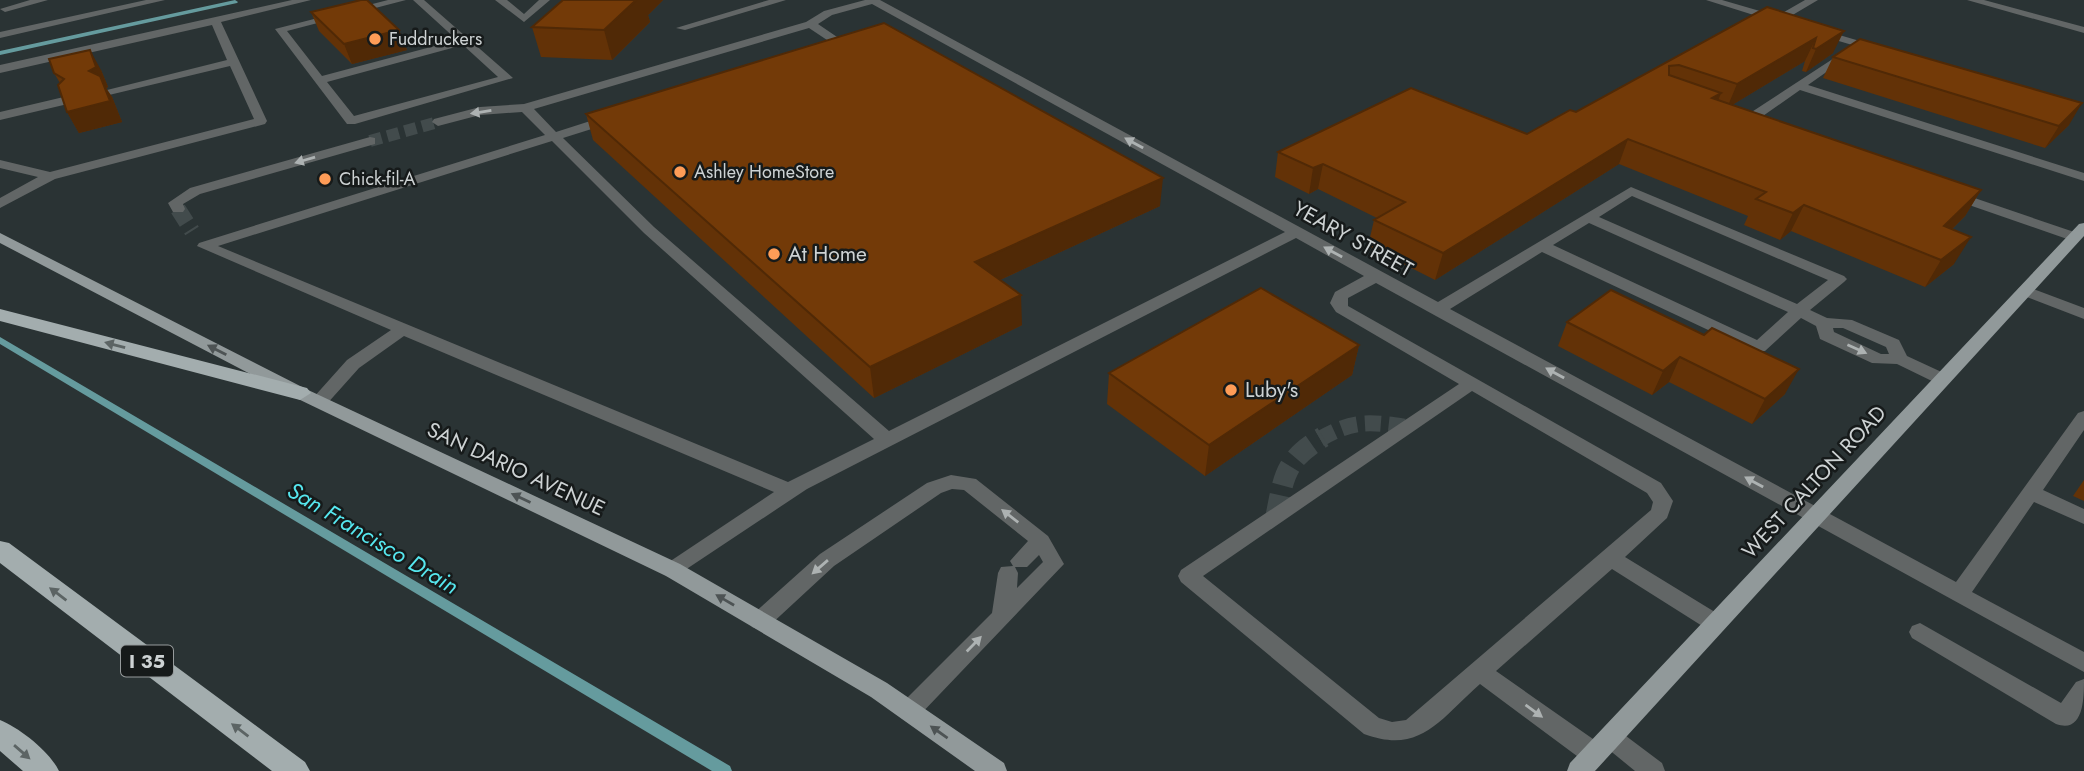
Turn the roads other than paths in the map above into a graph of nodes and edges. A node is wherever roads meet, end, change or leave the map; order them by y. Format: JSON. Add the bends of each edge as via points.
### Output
{"nodes":[{"id":1,"x":43,"y":0,"type":"edge"},
{"id":2,"x":117,"y":0,"type":"edge"},
{"id":3,"x":160,"y":0,"type":"edge"},
{"id":4,"x":306,"y":0,"type":"edge"},
{"id":5,"x":401,"y":0,"type":"edge"},
{"id":6,"x":418,"y":0,"type":"edge"},
{"id":7,"x":500,"y":0,"type":"edge"},
{"id":8,"x":545,"y":0,"type":"edge"},
{"id":9,"x":780,"y":0,"type":"edge"},
{"id":10,"x":872,"y":0,"type":"edge"},
{"id":11,"x":1711,"y":0,"type":"edge"},
{"id":12,"x":1813,"y":0,"type":"edge"},
{"id":13,"x":1972,"y":0,"type":"edge"},
{"id":14,"x":286,"y":2,"type":"edge"},
{"id":15,"x":2,"y":8,"type":"edge"},
{"id":16,"x":215,"y":20,"type":"junction"},
{"id":17,"x":810,"y":24,"type":"junction"},
{"id":18,"x":1790,"y":24,"type":"junction"},
{"id":19,"x":26,"y":26,"type":"junction"},
{"id":20,"x":681,"y":28,"type":"dead end"},
{"id":21,"x":2084,"y":30,"type":"edge"},
{"id":22,"x":0,"y":35,"type":"edge"},
{"id":23,"x":467,"y":41,"type":"junction"},
{"id":24,"x":1859,"y":44,"type":"junction"},
{"id":25,"x":1886,"y":52,"type":"edge"},
{"id":26,"x":807,"y":58,"type":"edge"},
{"id":27,"x":234,"y":62,"type":"junction"},
{"id":28,"x":0,"y":69,"type":"edge"},
{"id":29,"x":319,"y":80,"type":"junction"},
{"id":30,"x":1799,"y":86,"type":"junction"},
{"id":31,"x":109,"y":91,"type":"edge"},
{"id":32,"x":68,"y":100,"type":"edge"},
{"id":33,"x":525,"y":108,"type":"junction"},
{"id":34,"x":1723,"y":114,"type":"edge"},
{"id":35,"x":0,"y":116,"type":"edge"},
{"id":36,"x":621,"y":116,"type":"edge"},
{"id":37,"x":438,"y":122,"type":"tunnel mouth"},
{"id":38,"x":554,"y":136,"type":"junction"},
{"id":39,"x":370,"y":141,"type":"tunnel mouth"},
{"id":40,"x":0,"y":164,"type":"edge"},
{"id":41,"x":50,"y":176,"type":"junction"},
{"id":42,"x":2084,"y":177,"type":"edge"},
{"id":43,"x":1936,"y":188,"type":"edge"},
{"id":44,"x":0,"y":204,"type":"edge"},
{"id":45,"x":178,"y":209,"type":"dead end"},
{"id":46,"x":1587,"y":217,"type":"junction"},
{"id":47,"x":192,"y":231,"type":"tunnel mouth"},
{"id":48,"x":1297,"y":232,"type":"junction"},
{"id":49,"x":2079,"y":232,"type":"edge"},
{"id":50,"x":0,"y":237,"type":"edge"},
{"id":51,"x":204,"y":246,"type":"junction"},
{"id":52,"x":1542,"y":246,"type":"junction"},
{"id":53,"x":1376,"y":275,"type":"junction"},
{"id":54,"x":2025,"y":291,"type":"junction"},
{"id":55,"x":1438,"y":309,"type":"junction"},
{"id":56,"x":1799,"y":311,"type":"junction"},
{"id":57,"x":2084,"y":314,"type":"edge"},
{"id":58,"x":0,"y":315,"type":"edge"},
{"id":59,"x":402,"y":330,"type":"junction"},
{"id":60,"x":1942,"y":379,"type":"junction"},
{"id":61,"x":1472,"y":383,"type":"junction"},
{"id":62,"x":309,"y":397,"type":"junction"},
{"id":63,"x":2084,"y":416,"type":"edge"},
{"id":64,"x":887,"y":440,"type":"junction"},
{"id":65,"x":790,"y":491,"type":"junction"},
{"id":66,"x":2031,"y":492,"type":"junction"},
{"id":67,"x":1814,"y":514,"type":"junction"},
{"id":68,"x":2084,"y":517,"type":"edge"},
{"id":69,"x":1041,"y":541,"type":"junction"},
{"id":70,"x":0,"y":550,"type":"edge"},
{"id":71,"x":1611,"y":558,"type":"junction"},
{"id":72,"x":673,"y":570,"type":"junction"},
{"id":73,"x":1959,"y":594,"type":"junction"},
{"id":74,"x":1002,"y":616,"type":"junction"},
{"id":75,"x":760,"y":621,"type":"junction"},
{"id":76,"x":1715,"y":622,"type":"junction"},
{"id":77,"x":1920,"y":632,"type":"dead end"},
{"id":78,"x":2084,"y":663,"type":"edge"},
{"id":79,"x":1479,"y":671,"type":"junction"},
{"id":80,"x":2084,"y":689,"type":"edge"},
{"id":81,"x":909,"y":711,"type":"junction"},
{"id":82,"x":0,"y":733,"type":"edge"},
{"id":83,"x":1595,"y":754,"type":"edge"},
{"id":84,"x":44,"y":771,"type":"edge"},
{"id":85,"x":295,"y":771,"type":"edge"},
{"id":86,"x":995,"y":771,"type":"edge"},
{"id":87,"x":1653,"y":771,"type":"edge"}],
"edges":[{"from":1,"to":15,"type":"street"},
{"from":2,"to":19,"type":"street"},
{"from":3,"to":19,"type":"street"},
{"from":4,"to":14,"type":"street"},
{"from":5,"to":29,"type":"street","via":[[280,29]]},
{"from":6,"to":23,"type":"street"},
{"from":7,"to":8,"type":"street","via":[[524,19]]},
{"from":9,"to":20,"type":"street"},
{"from":10,"to":17,"type":"street","via":[[828,13]]},
{"from":48,"to":10,"type":"street","name":"YEARY STREET","one_way":true},
{"from":11,"to":18,"type":"street"},
{"from":12,"to":18,"type":"street"},
{"from":13,"to":21,"type":"street"},
{"from":14,"to":16,"type":"street"},
{"from":15,"to":19,"type":"street"},
{"from":16,"to":27,"type":"street"},
{"from":16,"to":28,"type":"street"},
{"from":17,"to":26,"type":"street","via":[[834,39],[821,54]]},
{"from":17,"to":33,"type":"street"},
{"from":18,"to":24,"type":"street"},
{"from":19,"to":22,"type":"street"},
{"from":23,"to":29,"type":"street"},
{"from":23,"to":29,"type":"street","via":[[507,78],[351,121]]},
{"from":24,"to":25,"type":"street"},
{"from":24,"to":30,"type":"street"},
{"from":27,"to":31,"type":"street"},
{"from":27,"to":41,"type":"street","via":[[261,121]]},
{"from":30,"to":34,"type":"street","via":[[1752,124]]},
{"from":30,"to":42,"type":"street"},
{"from":32,"to":35,"type":"street"},
{"from":33,"to":37,"type":"street","one_way":true,"via":[[480,110]]},
{"from":33,"to":38,"type":"street"},
{"from":36,"to":38,"type":"street"},
{"from":38,"to":51,"type":"street"},
{"from":38,"to":64,"type":"street","via":[[649,230]]},
{"from":39,"to":45,"type":"street","one_way":true,"via":[[195,191],[175,202]]},
{"from":40,"to":41,"type":"street"},
{"from":41,"to":44,"type":"street"},
{"from":43,"to":49,"type":"street"},
{"from":46,"to":52,"type":"street"},
{"from":46,"to":56,"type":"street"},
{"from":46,"to":56,"type":"street","via":[[1631,191],[1839,279]]},
{"from":47,"to":51,"type":"street"},
{"from":53,"to":48,"type":"street","name":"YEARY STREET","one_way":true},
{"from":48,"to":64,"type":"street"},
{"from":49,"to":54,"type":"main road","name":"WEST CALTON ROAD"},
{"from":62,"to":50,"type":"main road","name":"SAN DARIO AVENUE","one_way":true},
{"from":51,"to":59,"type":"street"},
{"from":52,"to":55,"type":"street"},
{"from":52,"to":56,"type":"street","via":[[1759,346]]},
{"from":53,"to":55,"type":"street","name":"YEARY STREET"},
{"from":53,"to":61,"type":"street","via":[[1341,295],[1338,303],[1342,309]]},
{"from":54,"to":57,"type":"street"},
{"from":54,"to":60,"type":"main road","name":"WEST CALTON ROAD"},
{"from":67,"to":55,"type":"street","name":"YEARY STREET","one_way":true},
{"from":56,"to":60,"type":"street","via":[[1824,323],[1826,335],[1878,359],[1900,359]]},
{"from":62,"to":58,"type":"highway","one_way":true},
{"from":59,"to":62,"type":"street"},
{"from":59,"to":65,"type":"street"},
{"from":60,"to":67,"type":"main road","name":"WEST CALTON ROAD"},
{"from":61,"to":71,"type":"street","via":[[1654,488],[1662,501],[1660,513]]},
{"from":61,"to":79,"type":"street","via":[[1188,576],[1372,727],[1411,730]]},
{"from":72,"to":62,"type":"main road","name":"SAN DARIO AVENUE","one_way":true},
{"from":63,"to":66,"type":"street"},
{"from":64,"to":65,"type":"street"},
{"from":65,"to":72,"type":"street"},
{"from":66,"to":68,"type":"street"},
{"from":66,"to":73,"type":"street"},
{"from":67,"to":73,"type":"street","name":"YEARY STREET"},
{"from":67,"to":76,"type":"main road","name":"WEST CALTON ROAD"},
{"from":69,"to":74,"type":"street","via":[[1014,567]]},
{"from":69,"to":74,"type":"street","via":[[1054,564]]},
{"from":69,"to":75,"type":"street","one_way":true,"via":[[969,484],[951,482],[934,488],[827,560]]},
{"from":85,"to":70,"type":"highway","number":"I 35","one_way":true},
{"from":71,"to":76,"type":"street"},
{"from":71,"to":79,"type":"street"},
{"from":75,"to":72,"type":"main road","name":"SAN DARIO AVENUE","one_way":true},
{"from":73,"to":78,"type":"street","name":"YEARY STREET"},
{"from":81,"to":74,"type":"street","one_way":true},
{"from":75,"to":81,"type":"main road","name":"SAN DARIO AVENUE"},
{"from":76,"to":83,"type":"main road","name":"WEST CALTON ROAD"},
{"from":77,"to":80,"type":"street","via":[[2064,717]]},
{"from":79,"to":83,"type":"street","one_way":true},
{"from":86,"to":81,"type":"main road","name":"SAN DARIO AVENUE","one_way":true},
{"from":82,"to":84,"type":"highway","one_way":true},
{"from":83,"to":87,"type":"street"}]}
